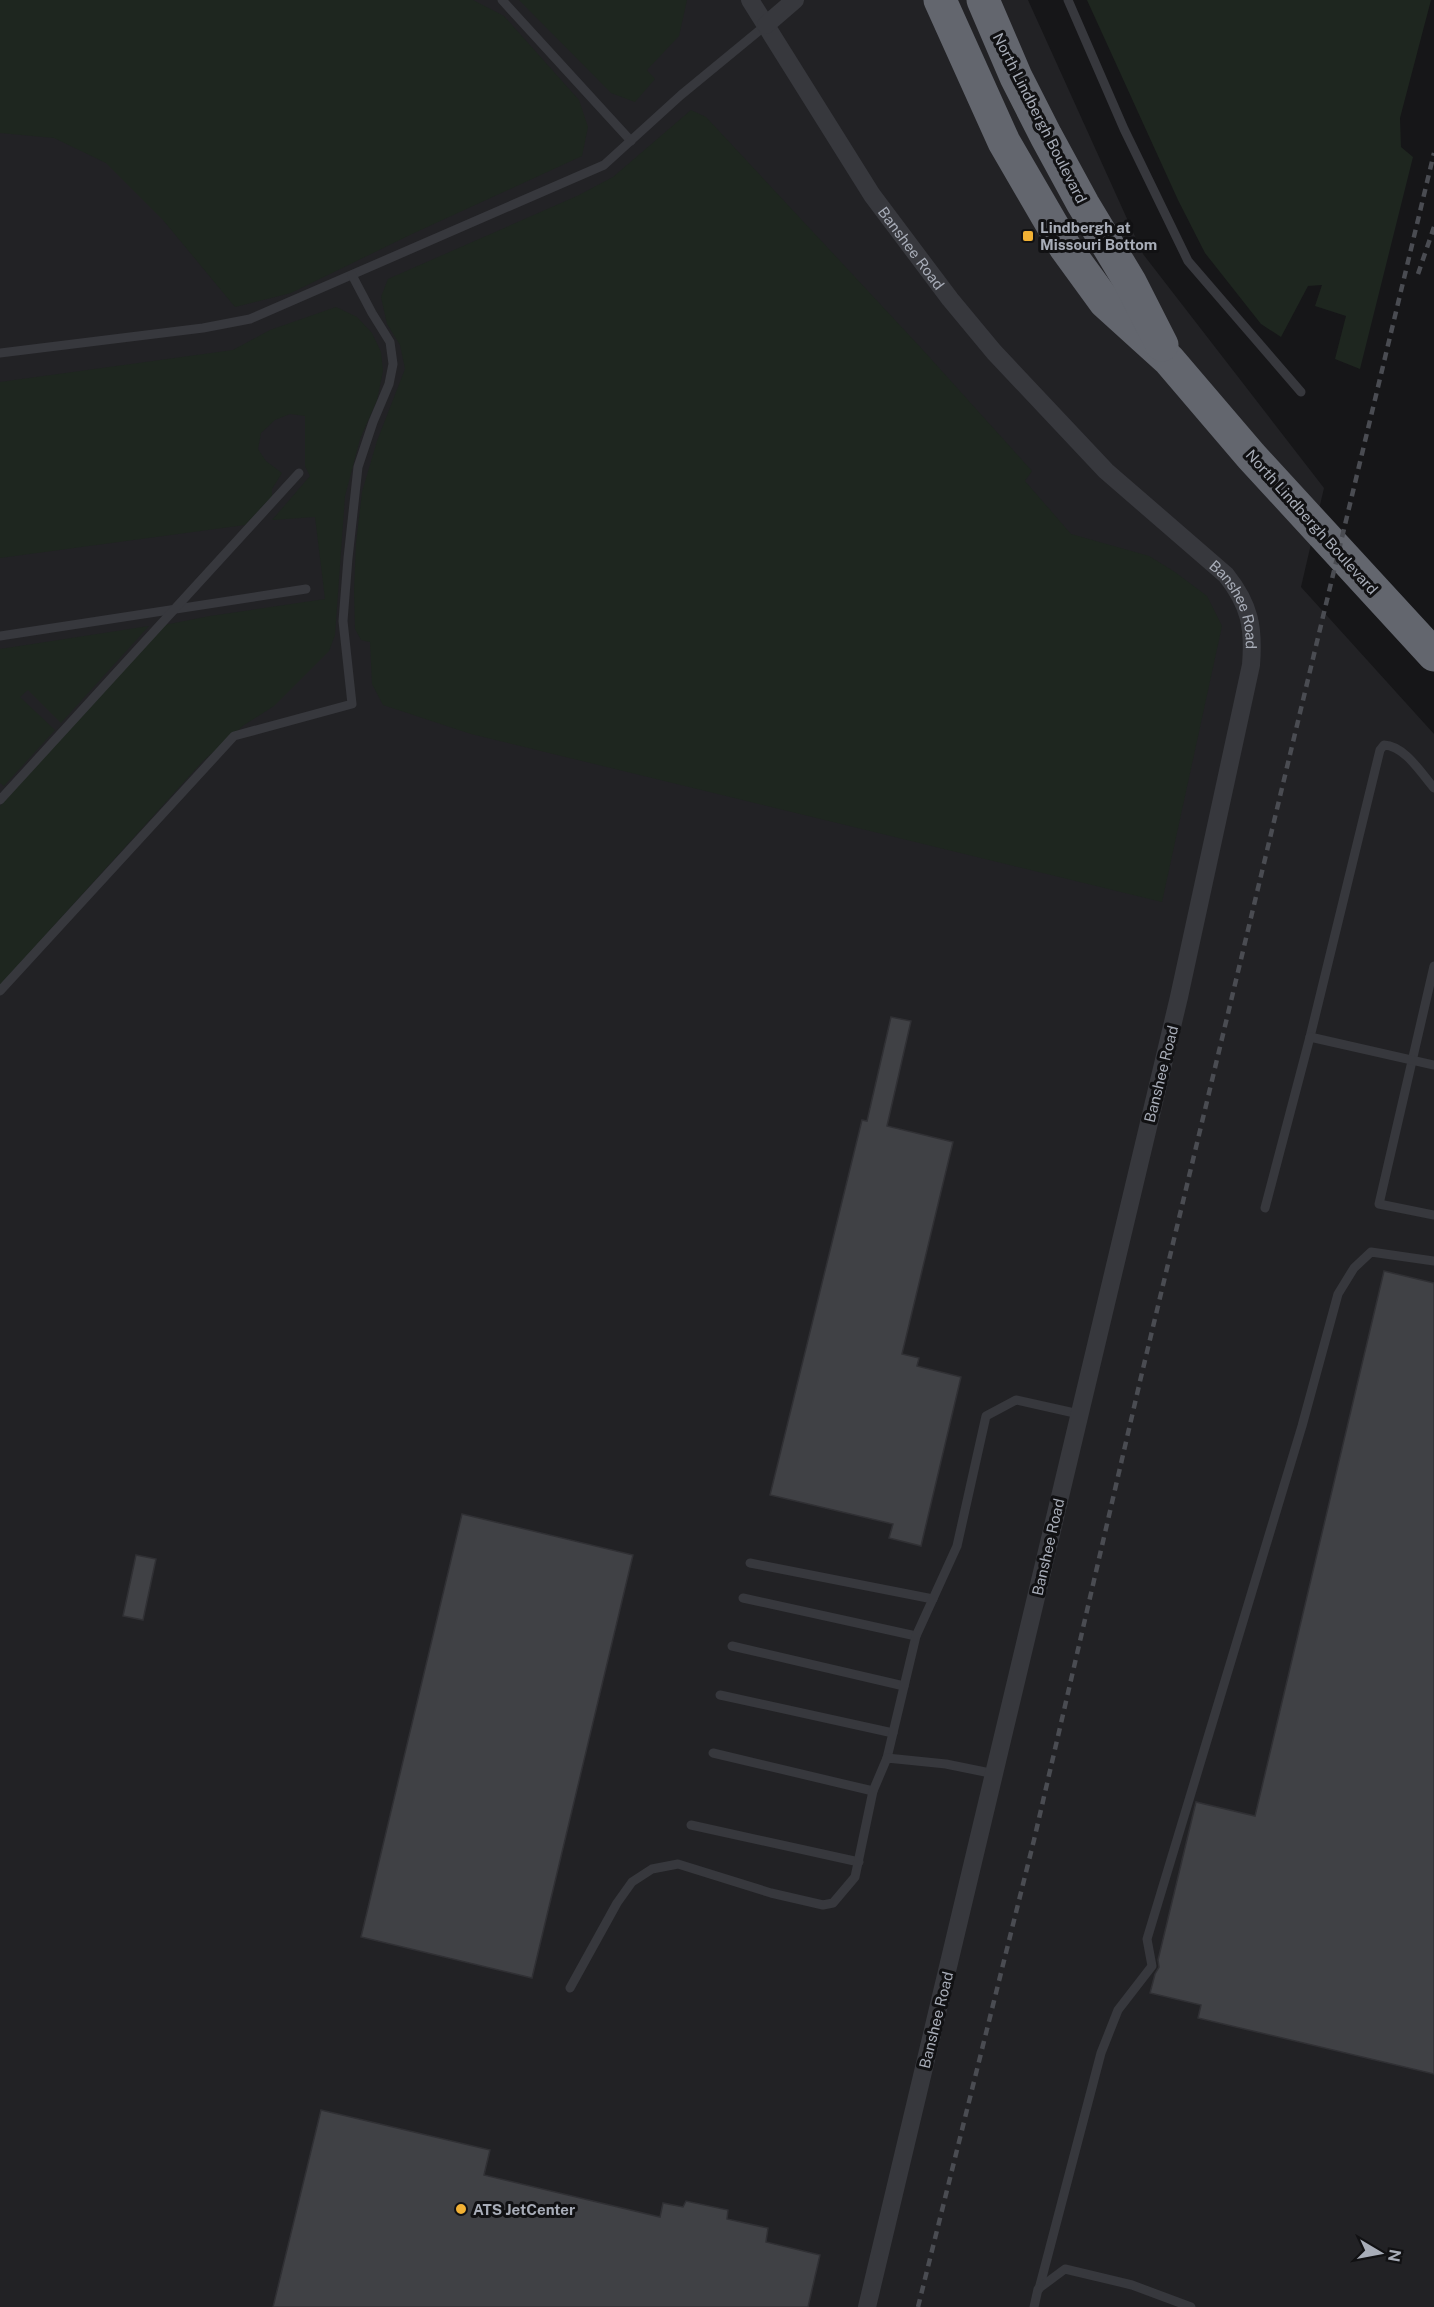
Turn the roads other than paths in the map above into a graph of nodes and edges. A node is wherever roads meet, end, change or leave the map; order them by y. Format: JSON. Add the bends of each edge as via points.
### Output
{"nodes":[{"id":1,"x":502,"y":0,"type":"edge"},
{"id":2,"x":750,"y":0,"type":"edge"},
{"id":3,"x":795,"y":0,"type":"edge"},
{"id":4,"x":983,"y":0,"type":"edge"},
{"id":5,"x":1068,"y":0,"type":"edge"},
{"id":6,"x":937,"y":5,"type":"edge"},
{"id":7,"x":766,"y":25,"type":"junction"},
{"id":8,"x":631,"y":141,"type":"junction"},
{"id":9,"x":352,"y":275,"type":"junction"},
{"id":10,"x":0,"y":352,"type":"edge"},
{"id":11,"x":1169,"y":360,"type":"junction"},
{"id":12,"x":1301,"y":392,"type":"dead end"},
{"id":13,"x":299,"y":473,"type":"dead end"},
{"id":14,"x":306,"y":589,"type":"dead end"},
{"id":15,"x":174,"y":610,"type":"junction"},
{"id":16,"x":0,"y":636,"type":"edge"},
{"id":17,"x":1434,"y":654,"type":"edge"},
{"id":18,"x":1434,"y":788,"type":"edge"},
{"id":19,"x":0,"y":800,"type":"edge"},
{"id":20,"x":1434,"y":966,"type":"edge"},
{"id":21,"x":0,"y":991,"type":"edge"},
{"id":22,"x":1310,"y":1037,"type":"junction"},
{"id":23,"x":1411,"y":1060,"type":"junction"},
{"id":24,"x":1434,"y":1065,"type":"edge"},
{"id":25,"x":1265,"y":1208,"type":"dead end"},
{"id":26,"x":1434,"y":1215,"type":"edge"},
{"id":27,"x":1434,"y":1261,"type":"edge"},
{"id":28,"x":1079,"y":1414,"type":"junction"},
{"id":29,"x":750,"y":1563,"type":"dead end"},
{"id":30,"x":743,"y":1598,"type":"dead end"},
{"id":31,"x":933,"y":1599,"type":"junction"},
{"id":32,"x":916,"y":1636,"type":"junction"},
{"id":33,"x":732,"y":1646,"type":"dead end"},
{"id":34,"x":904,"y":1686,"type":"junction"},
{"id":35,"x":720,"y":1695,"type":"dead end"},
{"id":36,"x":893,"y":1733,"type":"junction"},
{"id":37,"x":713,"y":1753,"type":"dead end"},
{"id":38,"x":887,"y":1758,"type":"junction"},
{"id":39,"x":995,"y":1774,"type":"junction"},
{"id":40,"x":873,"y":1791,"type":"junction"},
{"id":41,"x":691,"y":1825,"type":"dead end"},
{"id":42,"x":860,"y":1862,"type":"junction"},
{"id":43,"x":570,"y":1988,"type":"dead end"},
{"id":44,"x":1039,"y":2289,"type":"junction"},
{"id":45,"x":867,"y":2307,"type":"edge"},
{"id":46,"x":1034,"y":2307,"type":"edge"},
{"id":47,"x":1191,"y":2307,"type":"edge"}],
"edges":[{"from":1,"to":8,"type":"lane"},
{"from":2,"to":7,"type":"street","name":"Banshee Road"},
{"from":3,"to":7,"type":"street"},
{"from":4,"to":11,"type":"highway","name":"North Lindbergh Boulevard","via":[[1046,136],[1130,281]]},
{"from":5,"to":12,"type":"lane","via":[[1124,129],[1188,261]]},
{"from":6,"to":11,"type":"highway","name":"North Lindbergh Boulevard","via":[[1004,142],[1065,246],[1105,302]]},
{"from":7,"to":8,"type":"lane"},
{"from":7,"to":28,"type":"street","name":"Banshee Road","via":[[872,195],[950,299],[994,352],[1106,471],[1226,575],[1238,591],[1251,623],[1251,665],[1221,809]]},
{"from":8,"to":9,"type":"lane","via":[[604,165]]},
{"from":9,"to":10,"type":"lane","via":[[250,320]]},
{"from":9,"to":21,"type":"lane","via":[[390,342],[393,364],[358,467],[343,621],[352,704],[234,736]]},
{"from":11,"to":17,"type":"highway","name":"North Lindbergh Boulevard","via":[[1251,456]]},
{"from":13,"to":15,"type":"lane"},
{"from":14,"to":15,"type":"lane"},
{"from":15,"to":16,"type":"lane"},
{"from":15,"to":19,"type":"lane"},
{"from":18,"to":22,"type":"lane","via":[[1406,755],[1391,745],[1380,750]]},
{"from":20,"to":23,"type":"lane"},
{"from":22,"to":23,"type":"lane"},
{"from":22,"to":25,"type":"lane"},
{"from":23,"to":24,"type":"lane"},
{"from":23,"to":26,"type":"lane","via":[[1379,1204]]},
{"from":27,"to":44,"type":"lane","via":[[1371,1252],[1354,1268],[1338,1294],[1147,1939],[1152,1966],[1118,2010],[1101,2053]]},
{"from":28,"to":31,"type":"lane","via":[[1016,1400],[986,1416],[957,1546]]},
{"from":28,"to":39,"type":"street","name":"Banshee Road"},
{"from":29,"to":31,"type":"lane"},
{"from":30,"to":32,"type":"lane"},
{"from":31,"to":32,"type":"lane"},
{"from":32,"to":34,"type":"lane"},
{"from":33,"to":34,"type":"lane"},
{"from":34,"to":36,"type":"lane"},
{"from":35,"to":36,"type":"lane"},
{"from":36,"to":38,"type":"lane"},
{"from":37,"to":40,"type":"lane"},
{"from":38,"to":39,"type":"lane"},
{"from":38,"to":40,"type":"lane"},
{"from":39,"to":45,"type":"street","name":"Banshee Road"},
{"from":40,"to":42,"type":"lane"},
{"from":41,"to":42,"type":"lane"},
{"from":42,"to":43,"type":"lane","via":[[842,1895],[823,1905],[678,1864],[651,1869],[632,1882],[616,1903]]},
{"from":44,"to":46,"type":"lane"},
{"from":44,"to":47,"type":"lane","via":[[1065,2270],[1132,2285]]}]}
